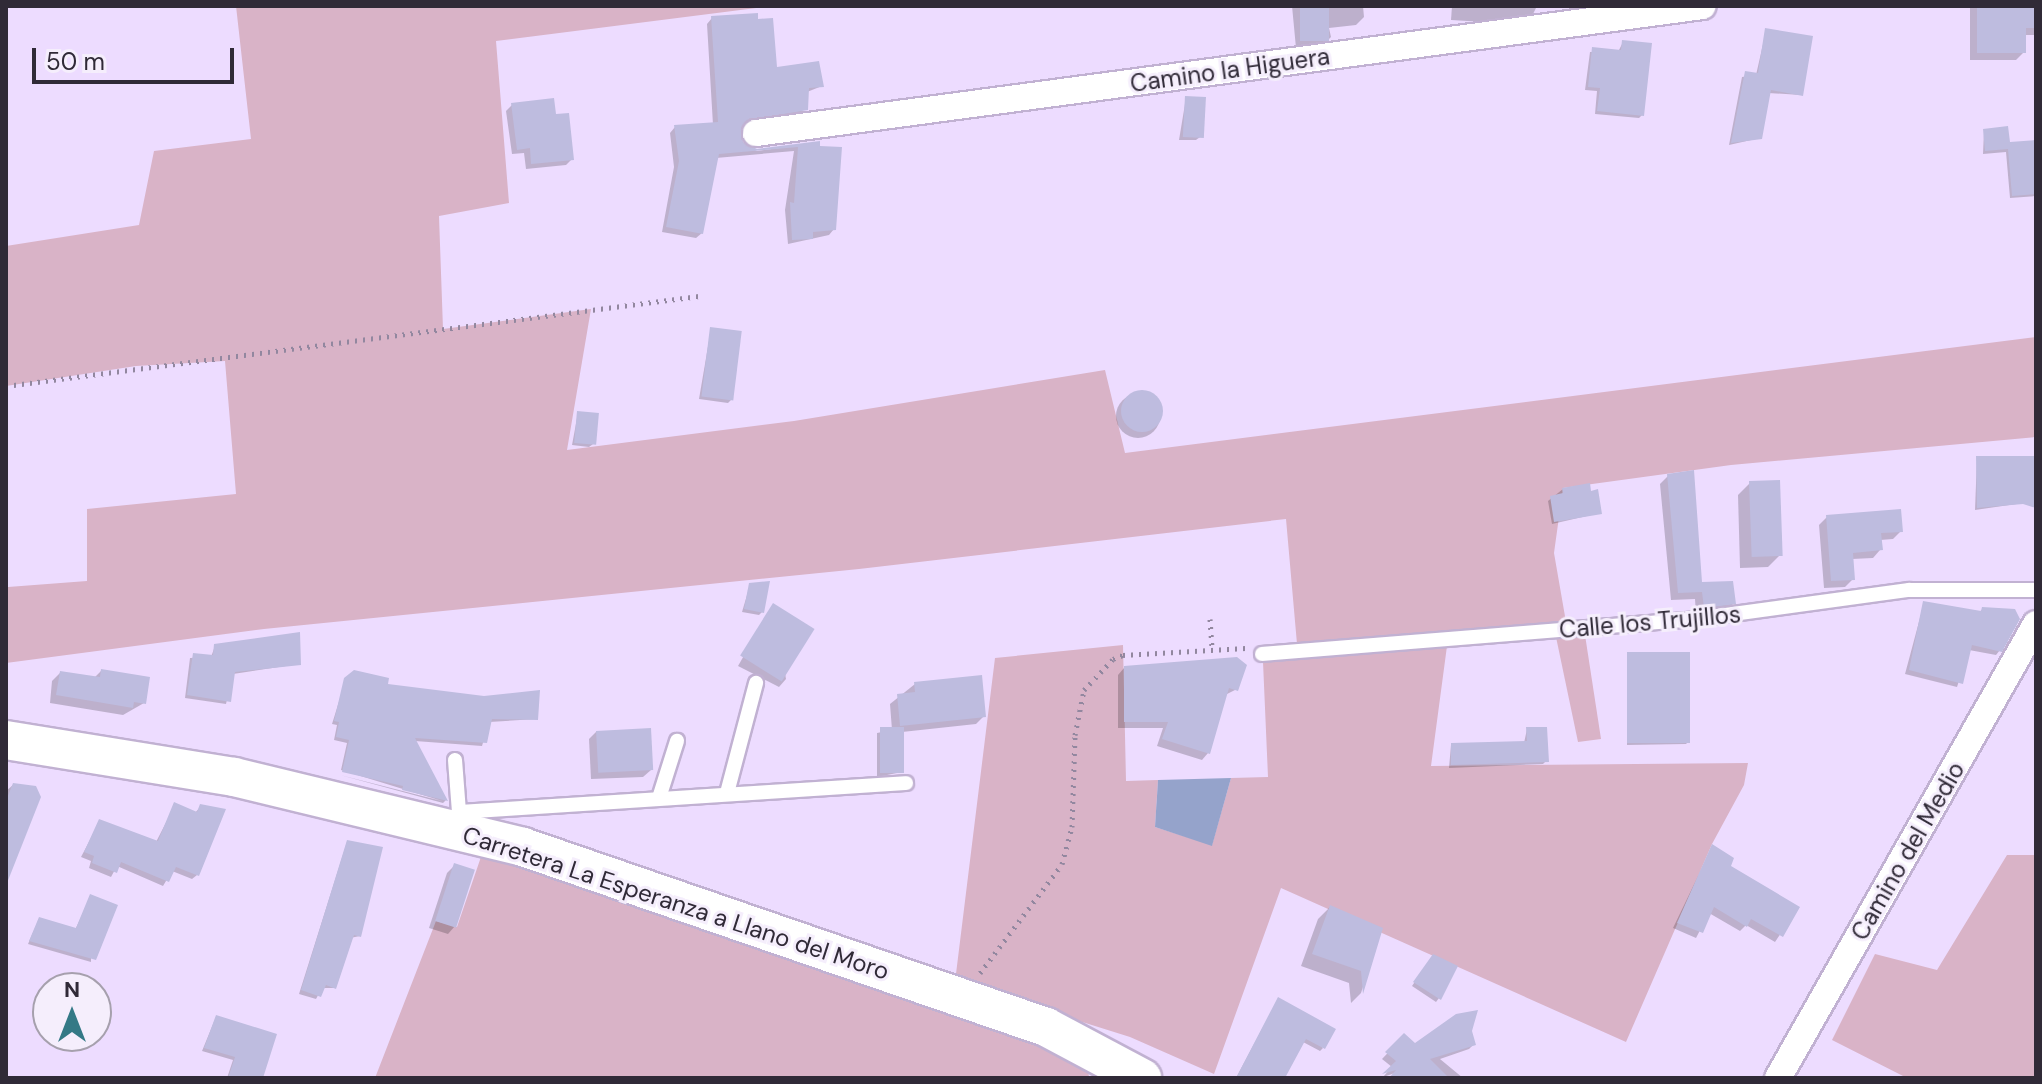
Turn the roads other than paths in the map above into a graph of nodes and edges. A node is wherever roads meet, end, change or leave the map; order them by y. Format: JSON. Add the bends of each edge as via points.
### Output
{"nodes":[{"id":1,"x":1703,"y":6,"type":"edge"},
{"id":2,"x":756,"y":133,"type":"dead end"},
{"id":3,"x":2036,"y":590,"type":"edge"},
{"id":4,"x":2036,"y":624,"type":"edge"},
{"id":5,"x":1262,"y":654,"type":"road end"},
{"id":6,"x":756,"y":683,"type":"dead end"},
{"id":7,"x":6,"y":740,"type":"edge"},
{"id":8,"x":677,"y":741,"type":"dead end"},
{"id":9,"x":455,"y":760,"type":"dead end"},
{"id":10,"x":906,"y":783,"type":"dead end"},
{"id":11,"x":727,"y":793,"type":"junction"},
{"id":12,"x":659,"y":798,"type":"junction"},
{"id":13,"x":456,"y":820,"type":"junction"},
{"id":14,"x":1142,"y":1078,"type":"edge"},
{"id":15,"x":1778,"y":1078,"type":"edge"}],
"edges":[{"from":1,"to":2,"type":"street","name":"Camino la Higuera"},
{"from":3,"to":5,"type":"lane","name":"Calle los Trujillos","via":[[1909,590],[1689,620]]},
{"from":4,"to":15,"type":"street","name":"Camino del Medio"},
{"from":6,"to":11,"type":"lane"},
{"from":7,"to":13,"type":"main road","name":"Carretera La Esperanza a Llano del Moro"},
{"from":8,"to":12,"type":"lane"},
{"from":9,"to":13,"type":"lane"},
{"from":10,"to":11,"type":"lane"},
{"from":11,"to":12,"type":"lane"},
{"from":12,"to":13,"type":"lane"},
{"from":13,"to":14,"type":"main road","name":"Carretera La Esperanza a Llano del Moro","via":[[1046,1027]]}]}
